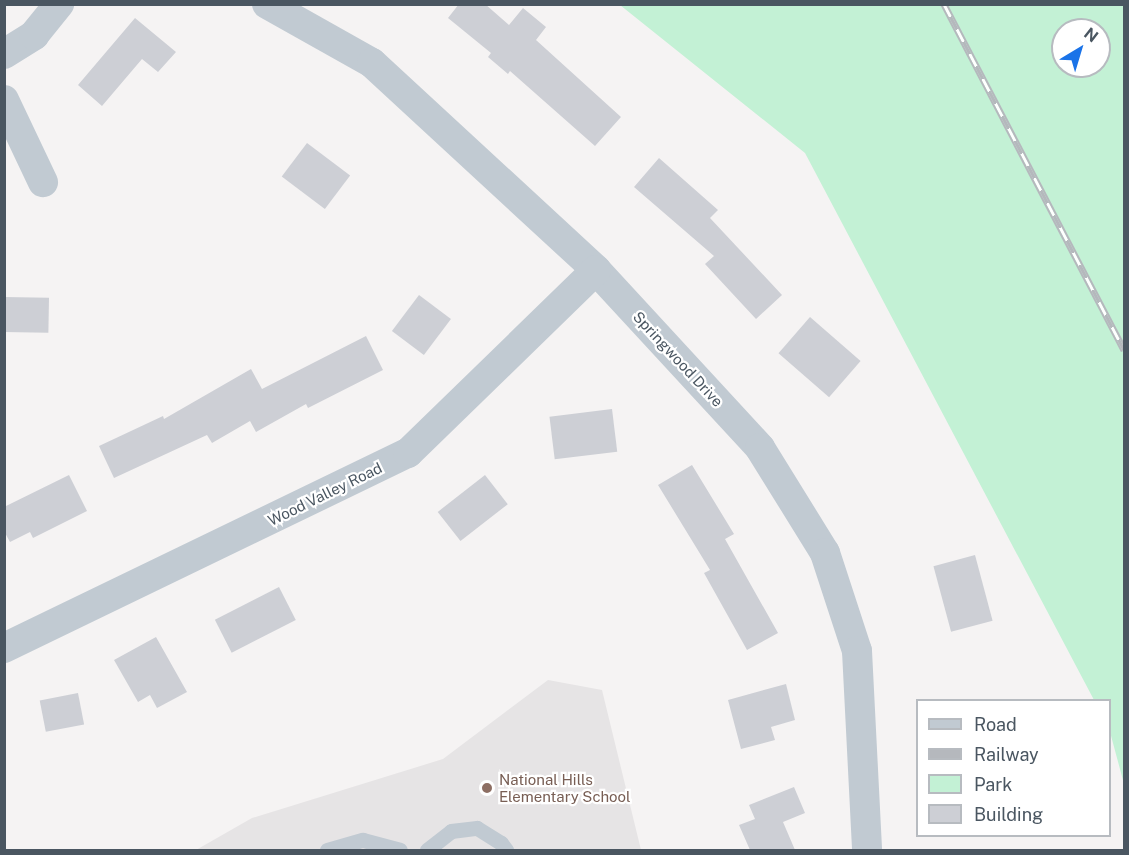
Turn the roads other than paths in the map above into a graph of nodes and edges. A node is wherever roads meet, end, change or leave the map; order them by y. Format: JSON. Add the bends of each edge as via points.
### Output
{"nodes":[{"id":1,"x":60,"y":4,"type":"edge"},
{"id":2,"x":267,"y":4,"type":"edge"},
{"id":3,"x":4,"y":54,"type":"edge"},
{"id":4,"x":4,"y":100,"type":"edge"},
{"id":5,"x":43,"y":182,"type":"dead end"},
{"id":6,"x":596,"y":270,"type":"junction"},
{"id":7,"x":4,"y":648,"type":"edge"},
{"id":8,"x":327,"y":850,"type":"edge"},
{"id":9,"x":400,"y":850,"type":"edge"},
{"id":10,"x":427,"y":850,"type":"edge"},
{"id":11,"x":506,"y":850,"type":"edge"},
{"id":12,"x":867,"y":850,"type":"edge"}],
"edges":[{"from":1,"to":3,"type":"street","via":[[34,35]]},
{"from":2,"to":6,"type":"street","name":"Springwood Drive","via":[[372,63]]},
{"from":4,"to":5,"type":"street"},
{"from":6,"to":7,"type":"street","name":"Wood Valley Road","via":[[408,453]]},
{"from":6,"to":12,"type":"street","name":"Springwood Drive","via":[[760,448],[825,553],[857,651]]},
{"from":8,"to":9,"type":"lane","via":[[363,840]]},
{"from":10,"to":11,"type":"lane","via":[[451,831],[477,828]]}]}
